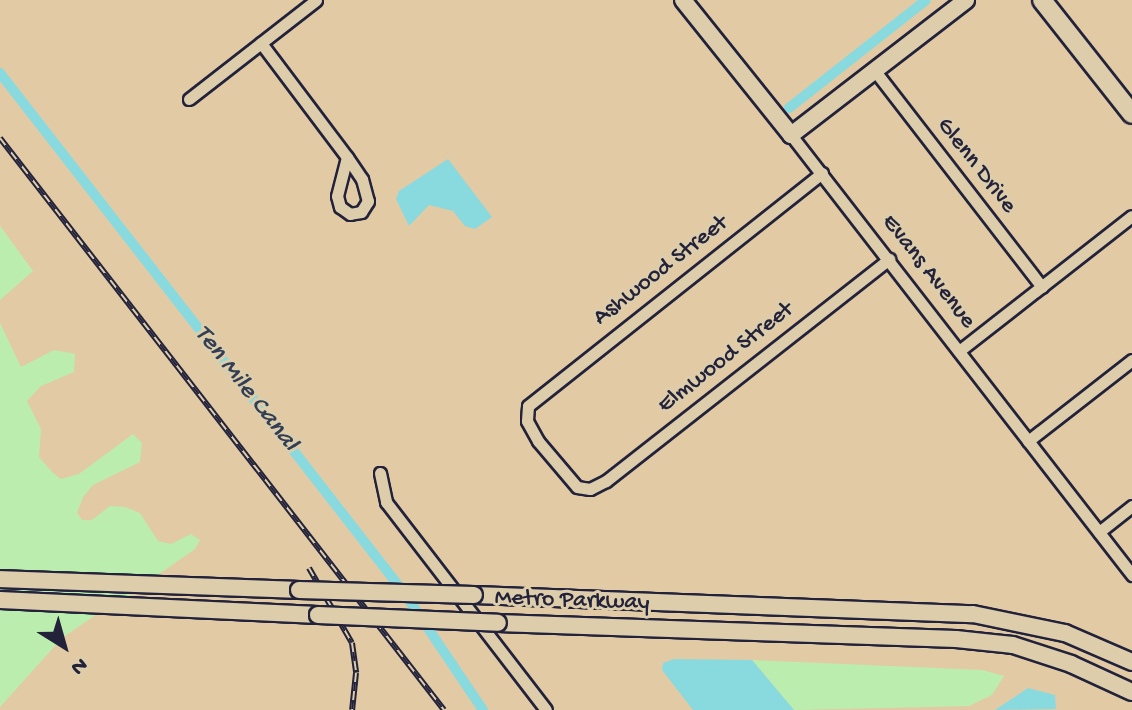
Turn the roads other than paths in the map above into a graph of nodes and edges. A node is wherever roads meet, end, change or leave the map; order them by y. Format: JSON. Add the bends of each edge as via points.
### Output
{"nodes":[{"id":1,"x":316,"y":0,"type":"edge"},
{"id":2,"x":683,"y":0,"type":"edge"},
{"id":3,"x":966,"y":0,"type":"edge"},
{"id":4,"x":1042,"y":0,"type":"edge"},
{"id":5,"x":261,"y":43,"type":"junction"},
{"id":6,"x":875,"y":71,"type":"junction"},
{"id":7,"x":189,"y":99,"type":"dead end"},
{"id":8,"x":1132,"y":114,"type":"edge"},
{"id":9,"x":791,"y":135,"type":"junction"},
{"id":10,"x":347,"y":157,"type":"dead end"},
{"id":11,"x":822,"y":173,"type":"junction"},
{"id":12,"x":1132,"y":216,"type":"edge"},
{"id":13,"x":889,"y":259,"type":"junction"},
{"id":14,"x":1042,"y":287,"type":"junction"},
{"id":15,"x":959,"y":351,"type":"junction"},
{"id":16,"x":1132,"y":360,"type":"edge"},
{"id":17,"x":1028,"y":441,"type":"junction"},
{"id":18,"x":380,"y":473,"type":"dead end"},
{"id":19,"x":590,"y":489,"type":"joint"},
{"id":20,"x":1132,"y":506,"type":"edge"},
{"id":21,"x":1099,"y":532,"type":"junction"},
{"id":22,"x":1132,"y":575,"type":"edge"},
{"id":23,"x":0,"y":579,"type":"edge"},
{"id":24,"x":0,"y":600,"type":"edge"},
{"id":25,"x":1132,"y":662,"type":"edge"},
{"id":26,"x":1132,"y":692,"type":"edge"},
{"id":27,"x":546,"y":710,"type":"edge"}],
"edges":[{"from":1,"to":5,"type":"street"},
{"from":2,"to":9,"type":"main road","name":"Evans Avenue"},
{"from":3,"to":6,"type":"main road"},
{"from":4,"to":8,"type":"main road"},
{"from":5,"to":7,"type":"street"},
{"from":5,"to":10,"type":"street"},
{"from":6,"to":9,"type":"main road"},
{"from":6,"to":14,"type":"street","name":"Glenn Drive"},
{"from":9,"to":11,"type":"street","name":"Evans Avenue"},
{"from":11,"to":13,"type":"street","name":"Evans Avenue"},
{"from":11,"to":19,"type":"street","name":"Ashwood Street","via":[[528,406],[527,421],[538,441],[577,487]]},
{"from":12,"to":14,"type":"street"},
{"from":13,"to":15,"type":"street","name":"Evans Avenue"},
{"from":13,"to":19,"type":"street","name":"Elmwood Street"},
{"from":14,"to":15,"type":"street"},
{"from":15,"to":17,"type":"street","name":"Evans Avenue"},
{"from":16,"to":17,"type":"street"},
{"from":17,"to":21,"type":"street","name":"Evans Avenue"},
{"from":18,"to":27,"type":"street","via":[[386,502]]},
{"from":20,"to":21,"type":"street"},
{"from":21,"to":22,"type":"street","name":"Evans Avenue"},
{"from":23,"to":25,"type":"main road","name":"Metro Parkway","bridge":true,"via":[[973,614],[1065,633]]},
{"from":24,"to":26,"type":"main road","name":"Metro Parkway","bridge":true,"via":[[956,639],[1013,645]]}]}
